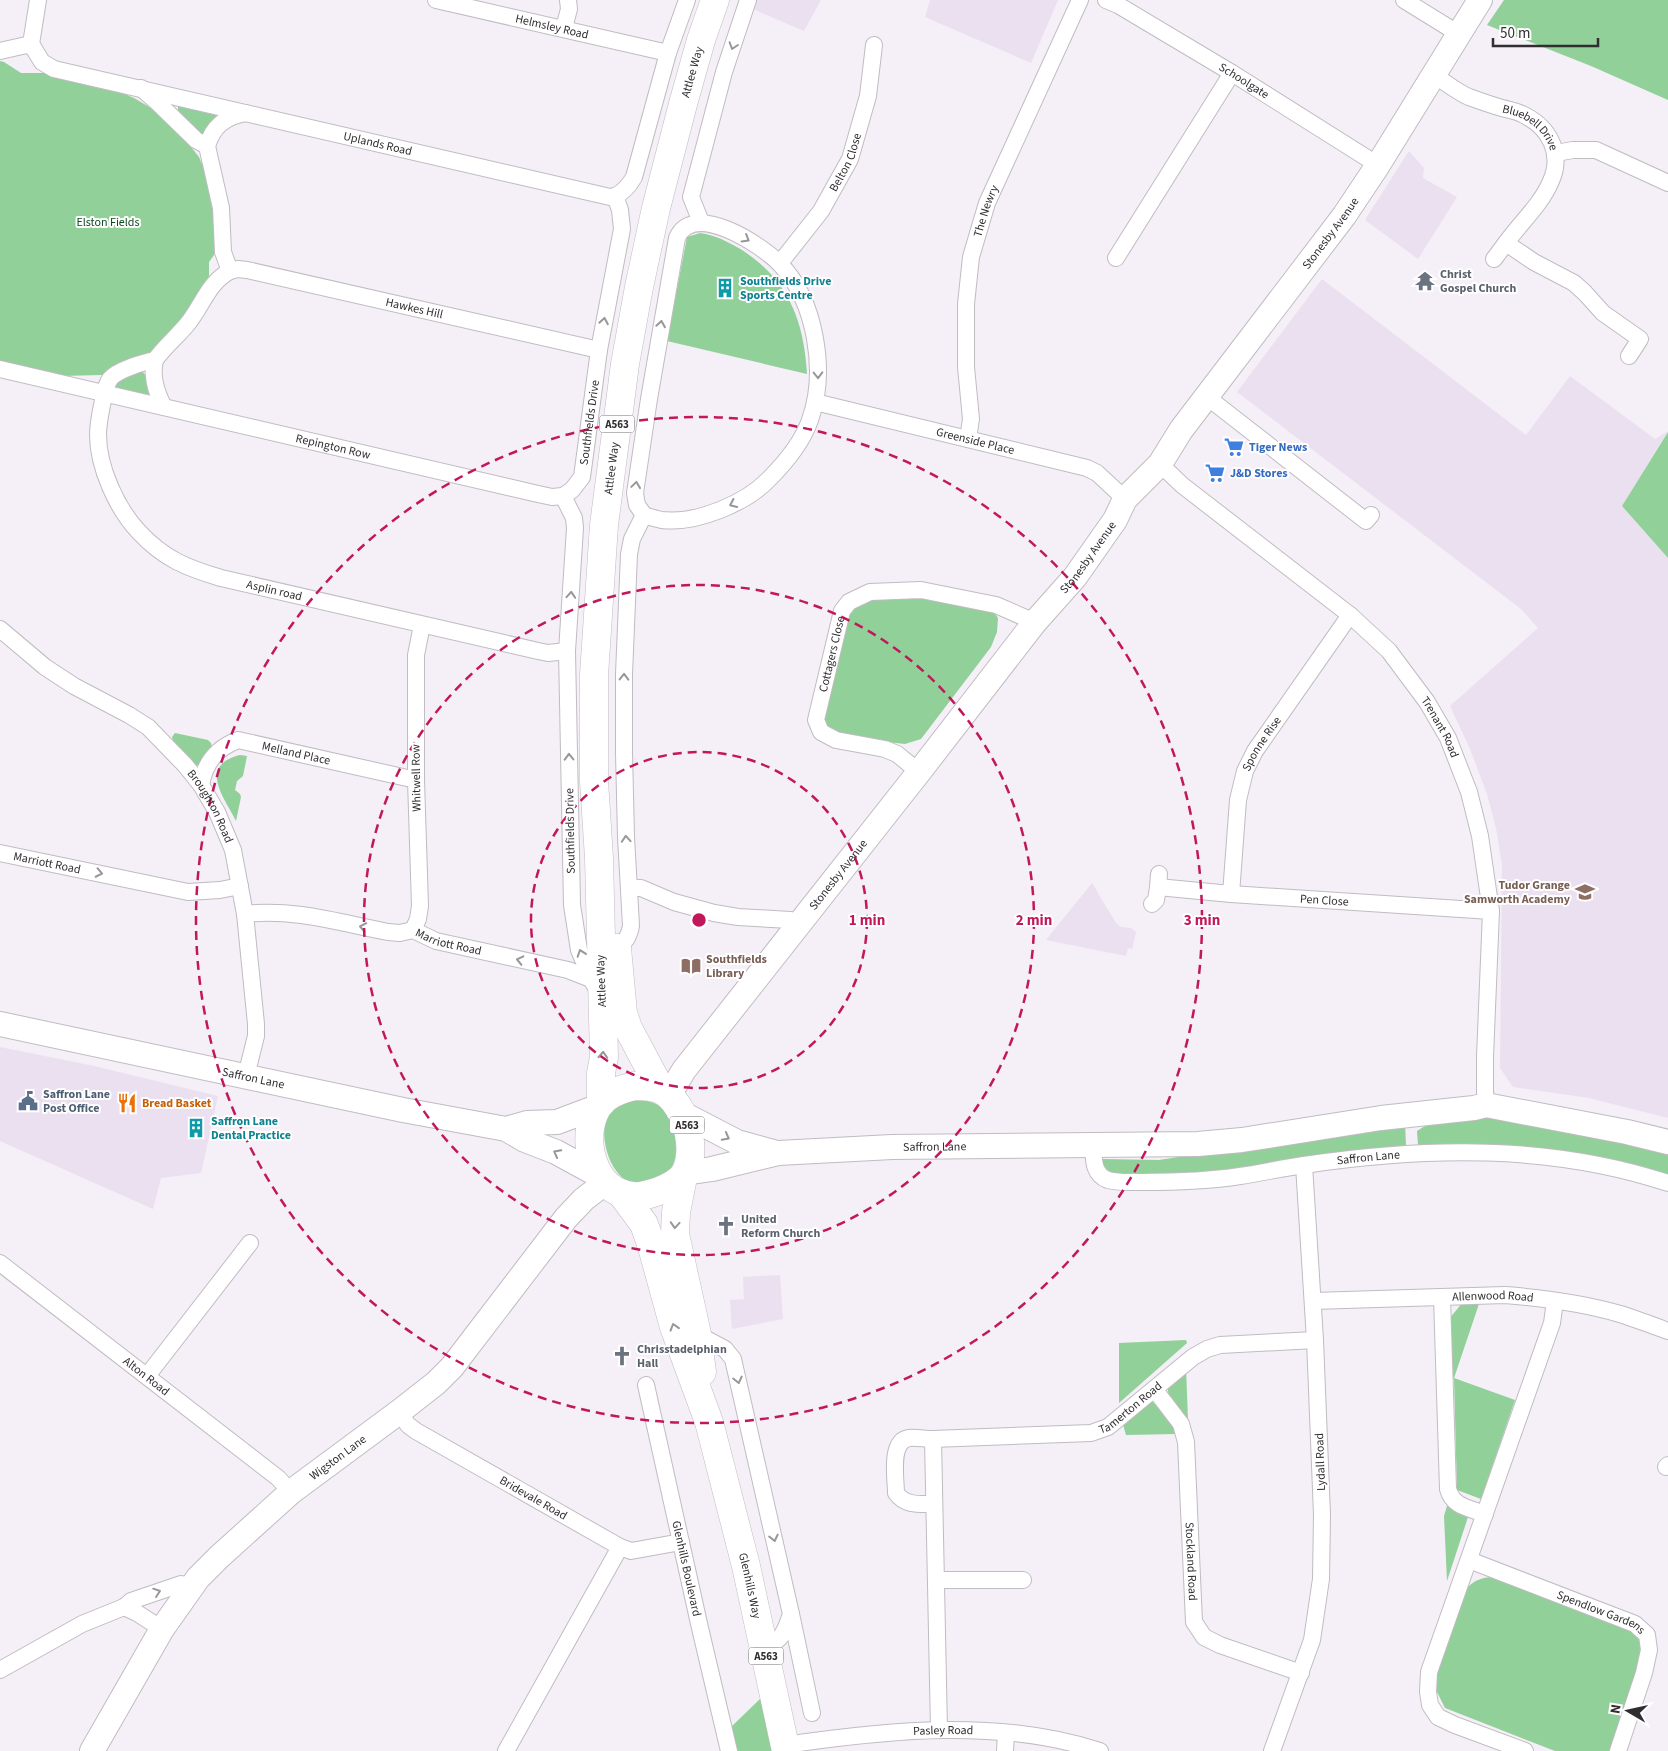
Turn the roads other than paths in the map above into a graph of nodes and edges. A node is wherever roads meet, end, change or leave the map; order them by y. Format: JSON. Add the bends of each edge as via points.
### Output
{"nodes":[{"id":1,"x":38,"y":0,"type":"edge"},
{"id":2,"x":436,"y":0,"type":"edge"},
{"id":3,"x":568,"y":0,"type":"edge"},
{"id":4,"x":687,"y":0,"type":"edge"},
{"id":5,"x":715,"y":0,"type":"edge"},
{"id":6,"x":748,"y":0,"type":"edge"},
{"id":7,"x":1080,"y":0,"type":"edge"},
{"id":8,"x":1106,"y":0,"type":"edge"},
{"id":9,"x":1404,"y":0,"type":"edge"},
{"id":10,"x":1480,"y":0,"type":"edge"},
{"id":11,"x":564,"y":28,"type":"junction"},
{"id":12,"x":1459,"y":34,"type":"junction"},
{"id":13,"x":30,"y":44,"type":"junction"},
{"id":14,"x":874,"y":45,"type":"dead end"},
{"id":15,"x":0,"y":51,"type":"edge"},
{"id":16,"x":668,"y":53,"type":"junction"},
{"id":17,"x":1232,"y":73,"type":"junction"},
{"id":18,"x":1434,"y":75,"type":"junction"},
{"id":19,"x":141,"y":88,"type":"junction"},
{"id":20,"x":246,"y":113,"type":"junction"},
{"id":21,"x":207,"y":146,"type":"junction"},
{"id":22,"x":1556,"y":152,"type":"junction"},
{"id":23,"x":1378,"y":165,"type":"junction"},
{"id":24,"x":1668,"y":183,"type":"edge"},
{"id":25,"x":615,"y":196,"type":"junction"},
{"id":26,"x":701,"y":222,"type":"junction"},
{"id":27,"x":1506,"y":243,"type":"junction"},
{"id":28,"x":1116,"y":258,"type":"dead end"},
{"id":29,"x":1494,"y":259,"type":"dead end"},
{"id":30,"x":780,"y":263,"type":"junction"},
{"id":31,"x":230,"y":271,"type":"junction"},
{"id":32,"x":599,"y":350,"type":"junction"},
{"id":33,"x":1629,"y":356,"type":"dead end"},
{"id":34,"x":156,"y":360,"type":"junction"},
{"id":35,"x":0,"y":369,"type":"edge"},
{"id":36,"x":105,"y":393,"type":"junction"},
{"id":37,"x":1207,"y":397,"type":"junction"},
{"id":38,"x":815,"y":402,"type":"junction"},
{"id":39,"x":164,"y":407,"type":"junction"},
{"id":40,"x":968,"y":439,"type":"junction"},
{"id":41,"x":1160,"y":464,"type":"junction"},
{"id":42,"x":564,"y":496,"type":"junction"},
{"id":43,"x":1125,"y":499,"type":"junction"},
{"id":44,"x":1370,"y":515,"type":"dead end"},
{"id":45,"x":644,"y":516,"type":"junction"},
{"id":46,"x":1350,"y":615,"type":"junction"},
{"id":47,"x":1035,"y":622,"type":"junction"},
{"id":48,"x":422,"y":624,"type":"junction"},
{"id":49,"x":0,"y":629,"type":"edge"},
{"id":50,"x":567,"y":651,"type":"junction"},
{"id":51,"x":919,"y":772,"type":"junction"},
{"id":52,"x":416,"y":780,"type":"junction"},
{"id":53,"x":201,"y":786,"type":"junction"},
{"id":54,"x":0,"y":853,"type":"edge"},
{"id":55,"x":599,"y":858,"type":"junction"},
{"id":56,"x":240,"y":886,"type":"junction"},
{"id":57,"x":630,"y":888,"type":"junction"},
{"id":58,"x":1231,"y":894,"type":"junction"},
{"id":59,"x":1152,"y":904,"type":"dead end"},
{"id":60,"x":1490,"y":911,"type":"junction"},
{"id":61,"x":245,"y":914,"type":"junction"},
{"id":62,"x":798,"y":924,"type":"junction"},
{"id":63,"x":413,"y":930,"type":"junction"},
{"id":64,"x":617,"y":948,"type":"junction"},
{"id":65,"x":596,"y":988,"type":"junction"},
{"id":66,"x":0,"y":1024,"type":"edge"},
{"id":67,"x":246,"y":1076,"type":"junction"},
{"id":68,"x":671,"y":1100,"type":"junction"},
{"id":69,"x":599,"y":1105,"type":"junction"},
{"id":70,"x":1486,"y":1105,"type":"junction"},
{"id":71,"x":506,"y":1129,"type":"junction"},
{"id":72,"x":1668,"y":1142,"type":"edge"},
{"id":73,"x":1093,"y":1144,"type":"junction"},
{"id":74,"x":778,"y":1153,"type":"junction"},
{"id":75,"x":1304,"y":1165,"type":"junction"},
{"id":76,"x":684,"y":1175,"type":"junction"},
{"id":77,"x":1668,"y":1182,"type":"edge"},
{"id":78,"x":609,"y":1184,"type":"junction"},
{"id":79,"x":250,"y":1243,"type":"dead end"},
{"id":80,"x":0,"y":1263,"type":"edge"},
{"id":81,"x":1442,"y":1297,"type":"junction"},
{"id":82,"x":1313,"y":1301,"type":"junction"},
{"id":83,"x":1555,"y":1301,"type":"junction"},
{"id":84,"x":1668,"y":1331,"type":"edge"},
{"id":85,"x":697,"y":1334,"type":"junction"},
{"id":86,"x":1315,"y":1340,"type":"junction"},
{"id":87,"x":147,"y":1376,"type":"junction"},
{"id":88,"x":646,"y":1385,"type":"dead end"},
{"id":89,"x":1155,"y":1390,"type":"junction"},
{"id":90,"x":399,"y":1412,"type":"junction"},
{"id":91,"x":709,"y":1422,"type":"junction"},
{"id":92,"x":933,"y":1439,"type":"junction"},
{"id":93,"x":292,"y":1492,"type":"junction"},
{"id":94,"x":934,"y":1504,"type":"junction"},
{"id":95,"x":1485,"y":1514,"type":"junction"},
{"id":96,"x":681,"y":1542,"type":"junction"},
{"id":97,"x":620,"y":1547,"type":"junction"},
{"id":98,"x":1469,"y":1560,"type":"junction"},
{"id":99,"x":936,"y":1580,"type":"junction"},
{"id":100,"x":1023,"y":1580,"type":"dead end"},
{"id":101,"x":191,"y":1586,"type":"junction"},
{"id":102,"x":124,"y":1607,"type":"junction"},
{"id":103,"x":791,"y":1614,"type":"junction"},
{"id":104,"x":162,"y":1629,"type":"junction"},
{"id":105,"x":764,"y":1649,"type":"junction"},
{"id":106,"x":0,"y":1670,"type":"edge"},
{"id":107,"x":1301,"y":1674,"type":"junction"},
{"id":108,"x":812,"y":1713,"type":"dead end"},
{"id":109,"x":938,"y":1730,"type":"junction"},
{"id":110,"x":1006,"y":1733,"type":"junction"},
{"id":111,"x":820,"y":1746,"type":"edge"},
{"id":112,"x":786,"y":1748,"type":"edge"},
{"id":113,"x":92,"y":1751,"type":"edge"},
{"id":114,"x":506,"y":1751,"type":"edge"},
{"id":115,"x":730,"y":1751,"type":"edge"},
{"id":116,"x":1005,"y":1751,"type":"edge"},
{"id":117,"x":1100,"y":1751,"type":"edge"},
{"id":118,"x":1272,"y":1751,"type":"edge"},
{"id":119,"x":1525,"y":1751,"type":"edge"},
{"id":120,"x":1618,"y":1751,"type":"edge"}],
"edges":[{"from":1,"to":13,"type":"street"},
{"from":2,"to":11,"type":"street","name":"Helmsley Road"},
{"from":3,"to":11,"type":"street"},
{"from":4,"to":16,"type":"street"},
{"from":5,"to":55,"type":"highway","name":"Attlee Way","number":"A563","via":[[695,60],[656,208],[625,364],[604,525],[594,675],[594,781]]},
{"from":6,"to":26,"type":"street","one_way":true,"via":[[724,72],[691,197]]},
{"from":7,"to":40,"type":"street","name":"The Newry","via":[[987,204],[971,257],[966,304],[966,367],[971,419]]},
{"from":8,"to":17,"type":"street","name":"Schoolgate"},
{"from":9,"to":12,"type":"street"},
{"from":10,"to":12,"type":"main road","name":"Stonesby Avenue"},
{"from":11,"to":16,"type":"street","name":"Helmsley Road"},
{"from":12,"to":18,"type":"main road","name":"Stonesby Avenue"},
{"from":13,"to":15,"type":"street"},
{"from":13,"to":19,"type":"street","via":[[42,62],[54,69]]},
{"from":14,"to":30,"type":"street","name":"Belton Close","via":[[868,96],[850,159],[821,211]]},
{"from":16,"to":25,"type":"street","via":[[634,177],[622,193]]},
{"from":17,"to":23,"type":"street","name":"Schoolgate"},
{"from":17,"to":28,"type":"street"},
{"from":18,"to":22,"type":"street","name":"Bluebell Drive","via":[[1466,96],[1523,114],[1538,124]]},
{"from":18,"to":23,"type":"main road","name":"Stonesby Avenue"},
{"from":19,"to":20,"type":"street","name":"Uplands Road"},
{"from":19,"to":21,"type":"street","via":[[196,140]]},
{"from":20,"to":21,"type":"street","via":[[220,123]]},
{"from":20,"to":25,"type":"street","name":"Uplands Road"},
{"from":21,"to":31,"type":"street","via":[[221,208],[223,252]]},
{"from":22,"to":24,"type":"street","via":[[1596,150]]},
{"from":22,"to":27,"type":"street","name":"Bluebell Drive","via":[[1556,169],[1551,183]]},
{"from":23,"to":37,"type":"main road","name":"Stonesby Avenue","via":[[1344,216]]},
{"from":32,"to":25,"type":"street","name":"Southfields Drive","one_way":true,"via":[[622,229]]},
{"from":26,"to":30,"type":"street","one_way":true,"via":[[744,238]]},
{"from":45,"to":26,"type":"street","one_way":true,"via":[[637,506],[635,493],[675,248],[680,231]]},
{"from":27,"to":29,"type":"street","name":"Bluebell Drive"},
{"from":27,"to":33,"type":"street","via":[[1574,283],[1610,318],[1640,339]]},
{"from":30,"to":38,"type":"street","one_way":true,"via":[[805,303],[813,328],[818,382]]},
{"from":31,"to":32,"type":"street","name":"Hawkes Hill","via":[[238,269],[264,274]]},
{"from":31,"to":34,"type":"street","via":[[216,280],[190,321]]},
{"from":32,"to":42,"type":"street","name":"Southfields Drive","via":[[582,478]]},
{"from":34,"to":36,"type":"street","via":[[116,374]]},
{"from":34,"to":39,"type":"street","via":[[154,380]]},
{"from":35,"to":36,"type":"street"},
{"from":36,"to":39,"type":"street","name":"Repington Row"},
{"from":36,"to":48,"type":"street","name":"Asplin road","via":[[98,435],[111,488],[138,532],[171,560],[222,578]]},
{"from":37,"to":41,"type":"main road","name":"Stonesby Avenue"},
{"from":37,"to":44,"type":"street","via":[[1366,521]]},
{"from":38,"to":40,"type":"street","name":"Greenside Place"},
{"from":38,"to":45,"type":"street","one_way":true,"via":[[810,421],[792,454],[746,498],[694,517],[664,520]]},
{"from":39,"to":42,"type":"street","name":"Repington Row","via":[[538,494]]},
{"from":40,"to":43,"type":"street","name":"Greenside Place","via":[[1087,468]]},
{"from":41,"to":43,"type":"main road","name":"Stonesby Avenue"},
{"from":41,"to":46,"type":"street","name":"Trenant Road","via":[[1189,491]]},
{"from":50,"to":42,"type":"street","name":"Southfields Drive","one_way":true,"via":[[575,528]]},
{"from":43,"to":47,"type":"main road","name":"Stonesby Avenue","via":[[1115,520],[1075,577]]},
{"from":57,"to":45,"type":"street","one_way":true,"via":[[624,792],[624,674],[629,554],[632,539]]},
{"from":46,"to":58,"type":"street","name":"Sponne Rise","via":[[1255,751],[1245,771],[1238,800]]},
{"from":46,"to":60,"type":"street","name":"Trenant Road","via":[[1389,651],[1427,702],[1448,738],[1469,792],[1480,836]]},
{"from":47,"to":51,"type":"main road","name":"Stonesby Avenue"},
{"from":47,"to":51,"type":"street","name":"Cottagers Close","via":[[996,605],[921,590],[870,592],[849,602],[842,611],[816,720],[821,732],[836,740],[885,749],[897,754]]},
{"from":48,"to":50,"type":"street","name":"Asplin road","via":[[548,653]]},
{"from":48,"to":52,"type":"street","name":"Whitwell Row","via":[[416,654]]},
{"from":49,"to":53,"type":"street","name":"Broughton Road","via":[[45,667],[148,727]]},
{"from":65,"to":50,"type":"street","name":"Southfields Drive","one_way":true,"via":[[578,950],[572,905]]},
{"from":51,"to":62,"type":"main road","name":"Stonesby Avenue"},
{"from":52,"to":53,"type":"street","name":"Melland Place","via":[[238,740],[215,754]]},
{"from":52,"to":63,"type":"street","name":"Whitwell Row","via":[[420,906]]},
{"from":53,"to":56,"type":"street","name":"Broughton Road","via":[[226,832]]},
{"from":54,"to":56,"type":"street","name":"Marriott Road","one_way":true,"via":[[188,892]]},
{"from":55,"to":64,"type":"highway","name":"Attlee Way","number":"A563"},
{"from":55,"to":65,"type":"highway","name":"Attlee Way","number":"A563"},
{"from":56,"to":61,"type":"street","name":"Broughton Road"},
{"from":57,"to":62,"type":"street","via":[[641,888],[674,902],[714,913],[790,920]]},
{"from":57,"to":64,"type":"street","via":[[631,926],[624,943]]},
{"from":58,"to":59,"type":"street","name":"Pen Close","via":[[1158,880],[1156,900]]},
{"from":58,"to":60,"type":"street","name":"Pen Close"},
{"from":60,"to":70,"type":"street","name":"Trenant Road"},
{"from":63,"to":61,"type":"street","name":"Marriott Road","one_way":true,"via":[[388,932],[291,913]]},
{"from":61,"to":67,"type":"street","name":"Broughton Road","via":[[256,1024]]},
{"from":62,"to":68,"type":"main road","name":"Stonesby Avenue","via":[[684,1070]]},
{"from":65,"to":63,"type":"street","name":"Marriott Road","one_way":true,"via":[[568,970],[436,941]]},
{"from":64,"to":68,"type":"highway","name":"Attlee Way","number":"A563","via":[[623,1013],[632,1036]]},
{"from":69,"to":65,"type":"highway","name":"Attlee Way","number":"A563","one_way":true,"via":[[604,1057]]},
{"from":66,"to":67,"type":"main road","name":"Saffron Lane"},
{"from":67,"to":71,"type":"main road","name":"Saffron Lane"},
{"from":68,"to":69,"type":"highway","via":[[648,1086],[636,1086],[611,1094]]},
{"from":68,"to":74,"type":"main road","name":"Saffron Lane","one_way":true,"via":[[737,1142]]},
{"from":68,"to":76,"type":"highway","number":"A563","via":[[690,1139]]},
{"from":69,"to":71,"type":"main road","name":"Saffron Lane","via":[[558,1122],[527,1122]]},
{"from":69,"to":78,"type":"highway","number":"A563","via":[[592,1118],[590,1144],[595,1169]]},
{"from":70,"to":72,"type":"main road","name":"Saffron Lane"},
{"from":70,"to":73,"type":"main road","name":"Saffron Lane","via":[[1242,1140],[1198,1144]]},
{"from":78,"to":71,"type":"main road","name":"Saffron Lane","one_way":true,"via":[[556,1152]]},
{"from":73,"to":74,"type":"main road","name":"Saffron Lane","via":[[892,1147]]},
{"from":73,"to":75,"type":"street","name":"Saffron Lane","via":[[1097,1172],[1115,1181],[1198,1180]]},
{"from":74,"to":76,"type":"main road","name":"Saffron Lane"},
{"from":75,"to":77,"type":"street","name":"Saffron Lane","via":[[1412,1154],[1515,1153],[1636,1172]]},
{"from":75,"to":82,"type":"street","name":"Lydall Road"},
{"from":76,"to":78,"type":"highway","via":[[651,1194],[632,1196]]},
{"from":76,"to":85,"type":"highway","name":"Glenhills Way","number":"A563","one_way":true,"via":[[675,1234]]},
{"from":78,"to":90,"type":"main road","name":"Wigston Lane","via":[[584,1199],[566,1218],[452,1367]]},
{"from":91,"to":78,"type":"highway","name":"Glenhills Way","number":"A563","one_way":true,"via":[[674,1327],[644,1224]]},
{"from":79,"to":87,"type":"street"},
{"from":80,"to":87,"type":"street","name":"Alton Road"},
{"from":81,"to":82,"type":"street","name":"Allenwood Road"},
{"from":81,"to":83,"type":"street","name":"Allenwood Road","via":[[1504,1296]]},
{"from":81,"to":95,"type":"street","via":[[1448,1489],[1455,1502]]},
{"from":82,"to":86,"type":"street","name":"Lydall Road"},
{"from":83,"to":84,"type":"street","name":"Allenwood Road","via":[[1619,1314]]},
{"from":83,"to":95,"type":"street","via":[[1552,1323]]},
{"from":85,"to":91,"type":"highway","name":"Glenhills Way","number":"A563"},
{"from":85,"to":103,"type":"street","one_way":true,"via":[[725,1349],[733,1358]]},
{"from":86,"to":89,"type":"street","name":"Tamerton Road","via":[[1220,1345],[1193,1357]]},
{"from":86,"to":107,"type":"street","name":"Lydall Road","via":[[1322,1579],[1312,1640]]},
{"from":87,"to":93,"type":"street","name":"Alton Road"},
{"from":88,"to":96,"type":"street","name":"Glenhills Boulevard"},
{"from":89,"to":92,"type":"street","name":"Tamerton Road","via":[[1108,1427],[1091,1433]]},
{"from":89,"to":107,"type":"street","name":"Stockland Road","via":[[1181,1424],[1186,1442],[1194,1622],[1204,1636],[1220,1646]]},
{"from":90,"to":93,"type":"main road","name":"Wigston Lane"},
{"from":90,"to":97,"type":"street","name":"Bridevale Road","via":[[416,1431]]},
{"from":91,"to":105,"type":"highway","name":"Glenhills Way","number":"A563","via":[[734,1514]]},
{"from":92,"to":94,"type":"street"},
{"from":92,"to":94,"type":"street","name":"Tamerton Road","via":[[907,1438],[901,1442],[895,1455],[896,1493],[899,1497],[910,1503]]},
{"from":93,"to":101,"type":"main road","name":"Wigston Lane"},
{"from":94,"to":99,"type":"street"},
{"from":95,"to":98,"type":"street"},
{"from":96,"to":97,"type":"street","name":"Bridevale Road","via":[[631,1551]]},
{"from":96,"to":115,"type":"street","name":"Glenhills Boulevard"},
{"from":97,"to":114,"type":"street"},
{"from":98,"to":119,"type":"street","via":[[1429,1672],[1430,1705],[1438,1717]]},
{"from":98,"to":120,"type":"street","name":"Spendlow Gardens","via":[[1635,1624],[1647,1635],[1646,1665]]},
{"from":99,"to":100,"type":"street"},
{"from":99,"to":109,"type":"street"},
{"from":102,"to":101,"type":"street","one_way":true,"via":[[131,1601],[182,1584]]},
{"from":101,"to":104,"type":"main road","name":"Wigston Lane"},
{"from":102,"to":104,"type":"street"},
{"from":102,"to":106,"type":"street","via":[[82,1624]]},
{"from":103,"to":105,"type":"street","via":[[784,1634]]},
{"from":103,"to":108,"type":"street"},
{"from":104,"to":113,"type":"main road","name":"Wigston Lane"},
{"from":105,"to":112,"type":"highway","name":"Glenhills Way","number":"A563"},
{"from":107,"to":118,"type":"street","name":"Lydall Road"},
{"from":109,"to":110,"type":"street","name":"Pasley Road"},
{"from":109,"to":111,"type":"street","name":"Pasley Road","via":[[904,1732]]},
{"from":110,"to":116,"type":"street"},
{"from":110,"to":117,"type":"street","name":"Pasley Road","via":[[1046,1738]]},
{"from":111,"to":112,"type":"street","name":"Pasley Road"}]}
